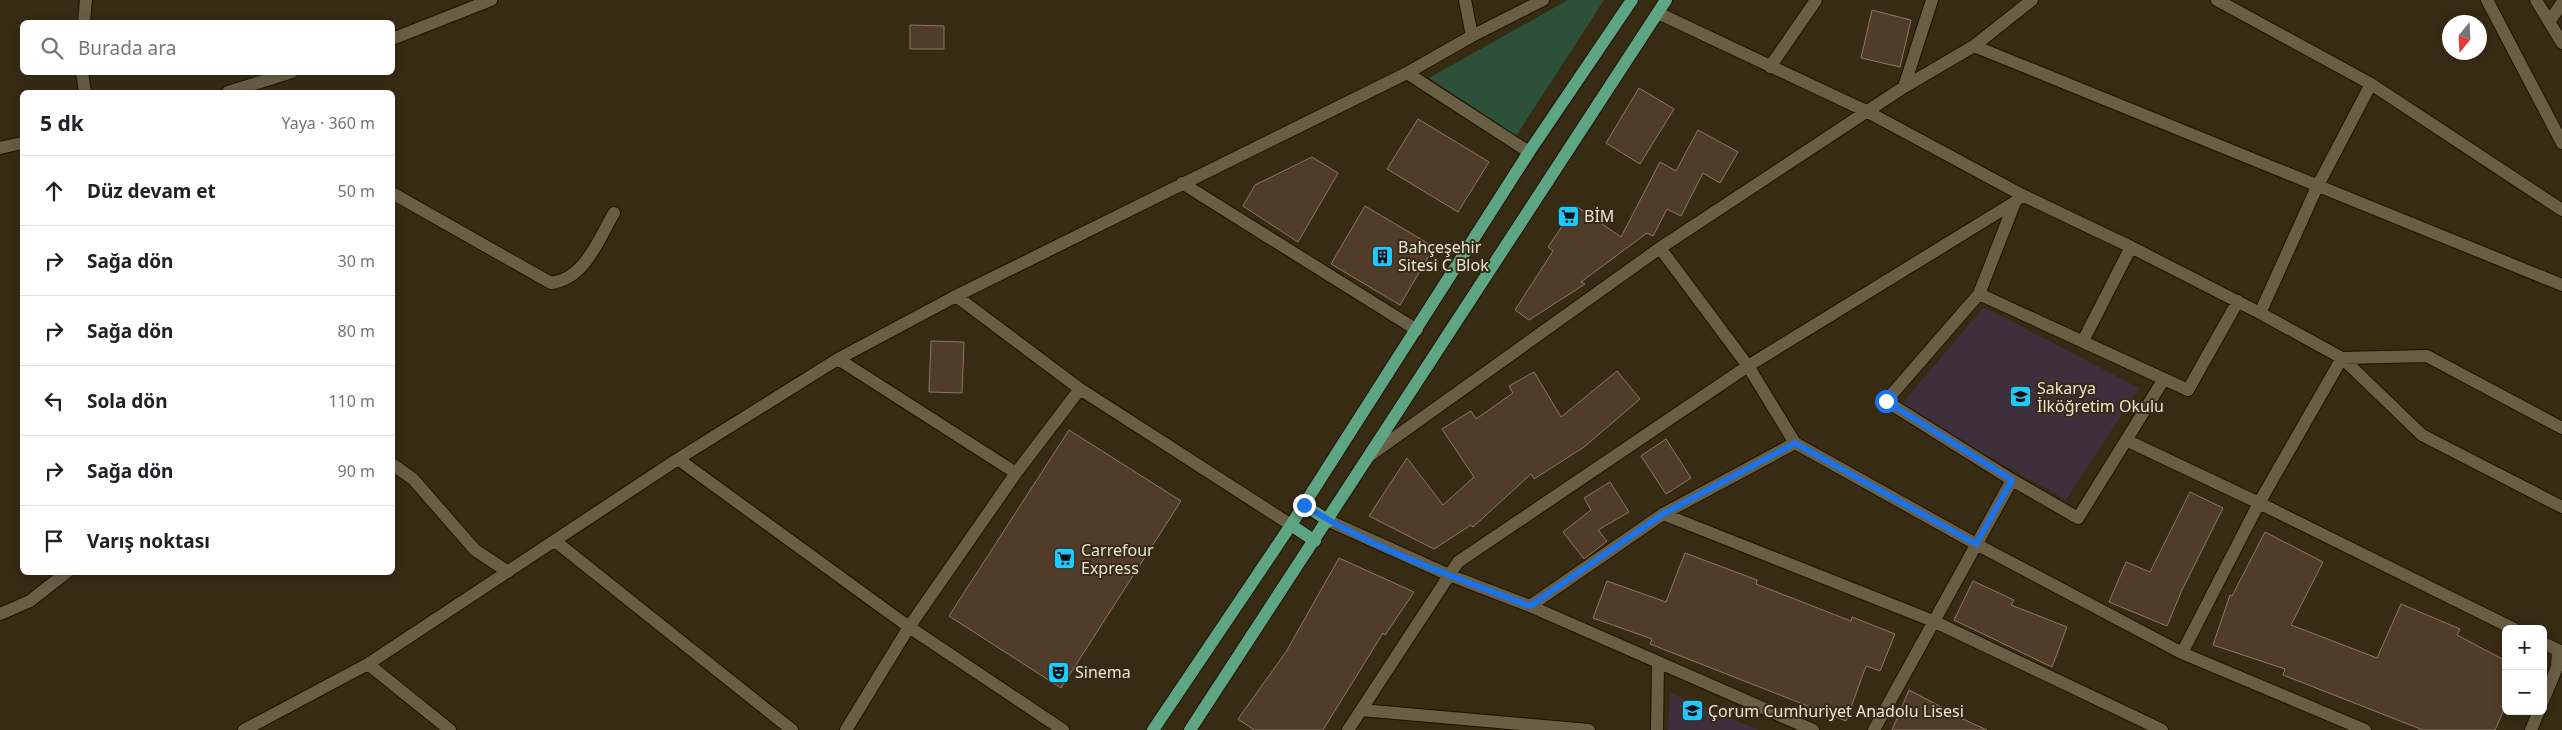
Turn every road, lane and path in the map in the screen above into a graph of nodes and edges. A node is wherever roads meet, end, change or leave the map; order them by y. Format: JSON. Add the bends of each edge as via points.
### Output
{"nodes":[{"id":1,"x":86,"y":0,"type":"edge"},
{"id":2,"x":491,"y":0,"type":"edge"},
{"id":3,"x":1465,"y":0,"type":"edge"},
{"id":4,"x":1543,"y":0,"type":"edge"},
{"id":5,"x":1632,"y":0,"type":"edge"},
{"id":6,"x":1666,"y":0,"type":"edge"},
{"id":7,"x":1816,"y":0,"type":"edge"},
{"id":8,"x":1932,"y":0,"type":"edge"},
{"id":9,"x":2032,"y":0,"type":"edge"},
{"id":10,"x":2217,"y":0,"type":"edge"},
{"id":11,"x":2243,"y":0,"type":"edge"},
{"id":12,"x":2487,"y":0,"type":"edge"},
{"id":13,"x":2536,"y":0,"type":"edge"},
{"id":14,"x":2562,"y":3,"type":"edge"},
{"id":15,"x":2231,"y":8,"type":"junction"},
{"id":16,"x":1658,"y":13,"type":"junction"},
{"id":17,"x":84,"y":20,"type":"edge"},
{"id":18,"x":2549,"y":22,"type":"junction"},
{"id":19,"x":1472,"y":36,"type":"junction"},
{"id":20,"x":395,"y":38,"type":"edge"},
{"id":21,"x":2562,"y":43,"type":"edge"},
{"id":22,"x":1974,"y":46,"type":"junction"},
{"id":23,"x":1770,"y":67,"type":"junction"},
{"id":24,"x":1408,"y":74,"type":"junction"},
{"id":25,"x":82,"y":75,"type":"edge"},
{"id":26,"x":282,"y":75,"type":"edge"},
{"id":27,"x":2371,"y":84,"type":"junction"},
{"id":28,"x":1904,"y":87,"type":"junction"},
{"id":29,"x":85,"y":90,"type":"edge"},
{"id":30,"x":234,"y":90,"type":"edge"},
{"id":31,"x":1868,"y":112,"type":"junction"},
{"id":32,"x":20,"y":143,"type":"edge"},
{"id":33,"x":2562,"y":143,"type":"edge"},
{"id":34,"x":0,"y":148,"type":"edge"},
{"id":35,"x":1529,"y":152,"type":"junction"},
{"id":36,"x":1182,"y":183,"type":"junction"},
{"id":37,"x":2317,"y":187,"type":"junction"},
{"id":38,"x":395,"y":195,"type":"edge"},
{"id":39,"x":2018,"y":198,"type":"junction"},
{"id":40,"x":2562,"y":210,"type":"edge"},
{"id":41,"x":614,"y":213,"type":"dead end"},
{"id":42,"x":2131,"y":246,"type":"junction"},
{"id":43,"x":1660,"y":248,"type":"junction"},
{"id":44,"x":2562,"y":285,"type":"edge"},
{"id":45,"x":1979,"y":294,"type":"junction"},
{"id":46,"x":956,"y":296,"type":"junction"},
{"id":47,"x":2238,"y":301,"type":"junction"},
{"id":48,"x":2260,"y":313,"type":"junction"},
{"id":49,"x":1417,"y":330,"type":"junction"},
{"id":50,"x":2083,"y":341,"type":"junction"},
{"id":51,"x":2342,"y":358,"type":"junction"},
{"id":52,"x":838,"y":359,"type":"junction"},
{"id":53,"x":1748,"y":366,"type":"junction"},
{"id":54,"x":2164,"y":379,"type":"junction"},
{"id":55,"x":1080,"y":388,"type":"junction"},
{"id":56,"x":2562,"y":428,"type":"edge"},
{"id":57,"x":2128,"y":441,"type":"junction"},
{"id":58,"x":1795,"y":443,"type":"junction"},
{"id":59,"x":1368,"y":457,"type":"junction"},
{"id":60,"x":678,"y":459,"type":"junction"},
{"id":61,"x":395,"y":466,"type":"edge"},
{"id":62,"x":1016,"y":473,"type":"junction"},
{"id":63,"x":2012,"y":480,"type":"junction"},
{"id":64,"x":2259,"y":503,"type":"junction"},
{"id":65,"x":1304,"y":505,"type":"junction"},
{"id":66,"x":2562,"y":506,"type":"edge"},
{"id":67,"x":1663,"y":514,"type":"junction"},
{"id":68,"x":1328,"y":521,"type":"junction"},
{"id":69,"x":1291,"y":525,"type":"junction"},
{"id":70,"x":1315,"y":541,"type":"junction"},
{"id":71,"x":555,"y":542,"type":"junction"},
{"id":72,"x":1976,"y":544,"type":"junction"},
{"id":73,"x":508,"y":572,"type":"junction"},
{"id":74,"x":63,"y":575,"type":"edge"},
{"id":75,"x":1448,"y":575,"type":"junction"},
{"id":76,"x":1530,"y":606,"type":"junction"},
{"id":77,"x":0,"y":614,"type":"edge"},
{"id":78,"x":1933,"y":621,"type":"junction"},
{"id":79,"x":2506,"y":625,"type":"edge"},
{"id":80,"x":909,"y":628,"type":"junction"},
{"id":81,"x":2547,"y":645,"type":"edge"},
{"id":82,"x":2182,"y":653,"type":"junction"},
{"id":83,"x":368,"y":664,"type":"junction"},
{"id":84,"x":1658,"y":664,"type":"junction"},
{"id":85,"x":2547,"y":691,"type":"edge"},
{"id":86,"x":1361,"y":710,"type":"junction"},
{"id":87,"x":2537,"y":715,"type":"edge"},
{"id":88,"x":244,"y":730,"type":"edge"},
{"id":89,"x":450,"y":730,"type":"edge"},
{"id":90,"x":792,"y":730,"type":"edge"},
{"id":91,"x":846,"y":730,"type":"edge"},
{"id":92,"x":1063,"y":730,"type":"edge"},
{"id":93,"x":1153,"y":730,"type":"edge"},
{"id":94,"x":1190,"y":730,"type":"edge"},
{"id":95,"x":1348,"y":730,"type":"edge"},
{"id":96,"x":1589,"y":730,"type":"edge"},
{"id":97,"x":1657,"y":730,"type":"edge"},
{"id":98,"x":1813,"y":730,"type":"edge"},
{"id":99,"x":1874,"y":730,"type":"edge"},
{"id":100,"x":2162,"y":730,"type":"edge"},
{"id":101,"x":2366,"y":730,"type":"edge"},
{"id":102,"x":2531,"y":730,"type":"edge"}],
"edges":[{"from":1,"to":17,"type":"street"},
{"from":2,"to":20,"type":"street"},
{"from":3,"to":19,"type":"street"},
{"from":4,"to":19,"type":"street"},
{"from":5,"to":35,"type":"main road"},
{"from":6,"to":16,"type":"main road"},
{"from":7,"to":23,"type":"street"},
{"from":8,"to":28,"type":"street"},
{"from":9,"to":22,"type":"street"},
{"from":10,"to":15,"type":"street"},
{"from":11,"to":15,"type":"street"},
{"from":12,"to":33,"type":"street"},
{"from":13,"to":18,"type":"street"},
{"from":14,"to":18,"type":"street"},
{"from":15,"to":27,"type":"street"},
{"from":16,"to":23,"type":"street"},
{"from":16,"to":59,"type":"main road"},
{"from":18,"to":21,"type":"street"},
{"from":19,"to":24,"type":"street"},
{"from":22,"to":28,"type":"street"},
{"from":22,"to":37,"type":"street"},
{"from":23,"to":31,"type":"street"},
{"from":24,"to":35,"type":"street"},
{"from":24,"to":36,"type":"street"},
{"from":25,"to":29,"type":"street"},
{"from":26,"to":30,"type":"street"},
{"from":27,"to":37,"type":"street"},
{"from":27,"to":40,"type":"street"},
{"from":28,"to":31,"type":"street"},
{"from":31,"to":39,"type":"street"},
{"from":31,"to":43,"type":"street"},
{"from":32,"to":34,"type":"street"},
{"from":35,"to":49,"type":"main road"},
{"from":36,"to":46,"type":"street"},
{"from":36,"to":49,"type":"street"},
{"from":37,"to":44,"type":"street"},
{"from":37,"to":48,"type":"street"},
{"from":38,"to":41,"type":"street","via":[[551,283],[565,282],[582,267]]},
{"from":39,"to":42,"type":"street"},
{"from":39,"to":45,"type":"street"},
{"from":39,"to":53,"type":"street"},
{"from":42,"to":47,"type":"street"},
{"from":42,"to":50,"type":"street"},
{"from":43,"to":53,"type":"street"},
{"from":43,"to":59,"type":"street"},
{"from":45,"to":50,"type":"street"},
{"from":45,"to":63,"type":"street","via":[[1886,401]]},
{"from":46,"to":52,"type":"street"},
{"from":46,"to":55,"type":"street"},
{"from":47,"to":48,"type":"street"},
{"from":47,"to":54,"type":"street","via":[[2188,390]]},
{"from":48,"to":51,"type":"street"},
{"from":49,"to":65,"type":"main road"},
{"from":50,"to":54,"type":"street"},
{"from":51,"to":56,"type":"street","via":[[2427,356]]},
{"from":51,"to":64,"type":"street"},
{"from":51,"to":66,"type":"street","via":[[2422,436]]},
{"from":52,"to":60,"type":"street"},
{"from":52,"to":62,"type":"street"},
{"from":53,"to":58,"type":"street"},
{"from":53,"to":75,"type":"street","via":[[1458,562]]},
{"from":54,"to":57,"type":"street"},
{"from":55,"to":62,"type":"street"},
{"from":55,"to":69,"type":"street"},
{"from":57,"to":63,"type":"street","via":[[2078,518]]},
{"from":57,"to":64,"type":"street"},
{"from":58,"to":67,"type":"street"},
{"from":58,"to":72,"type":"street"},
{"from":59,"to":68,"type":"main road"},
{"from":60,"to":71,"type":"street"},
{"from":60,"to":80,"type":"street"},
{"from":61,"to":73,"type":"street","via":[[413,478],[475,550]]},
{"from":62,"to":80,"type":"street"},
{"from":63,"to":72,"type":"street"},
{"from":64,"to":79,"type":"street"},
{"from":64,"to":82,"type":"street"},
{"from":65,"to":68,"type":"main road"},
{"from":65,"to":69,"type":"main road"},
{"from":67,"to":76,"type":"street"},
{"from":67,"to":78,"type":"street"},
{"from":68,"to":70,"type":"main road"},
{"from":68,"to":75,"type":"street"},
{"from":69,"to":70,"type":"main road"},
{"from":69,"to":93,"type":"main road"},
{"from":70,"to":94,"type":"main road"},
{"from":71,"to":73,"type":"street"},
{"from":71,"to":90,"type":"street"},
{"from":72,"to":78,"type":"street"},
{"from":72,"to":82,"type":"street"},
{"from":73,"to":83,"type":"street"},
{"from":74,"to":77,"type":"street","via":[[30,602]]},
{"from":75,"to":76,"type":"street"},
{"from":75,"to":86,"type":"street"},
{"from":76,"to":84,"type":"street"},
{"from":78,"to":99,"type":"street"},
{"from":78,"to":100,"type":"street"},
{"from":80,"to":91,"type":"street"},
{"from":80,"to":92,"type":"street"},
{"from":81,"to":85,"type":"street","via":[[2558,650],[2557,667]]},
{"from":82,"to":101,"type":"street"},
{"from":83,"to":88,"type":"street"},
{"from":83,"to":89,"type":"street"},
{"from":84,"to":97,"type":"street"},
{"from":84,"to":98,"type":"street"},
{"from":86,"to":95,"type":"street"},
{"from":86,"to":96,"type":"street"},
{"from":87,"to":102,"type":"street"}]}
